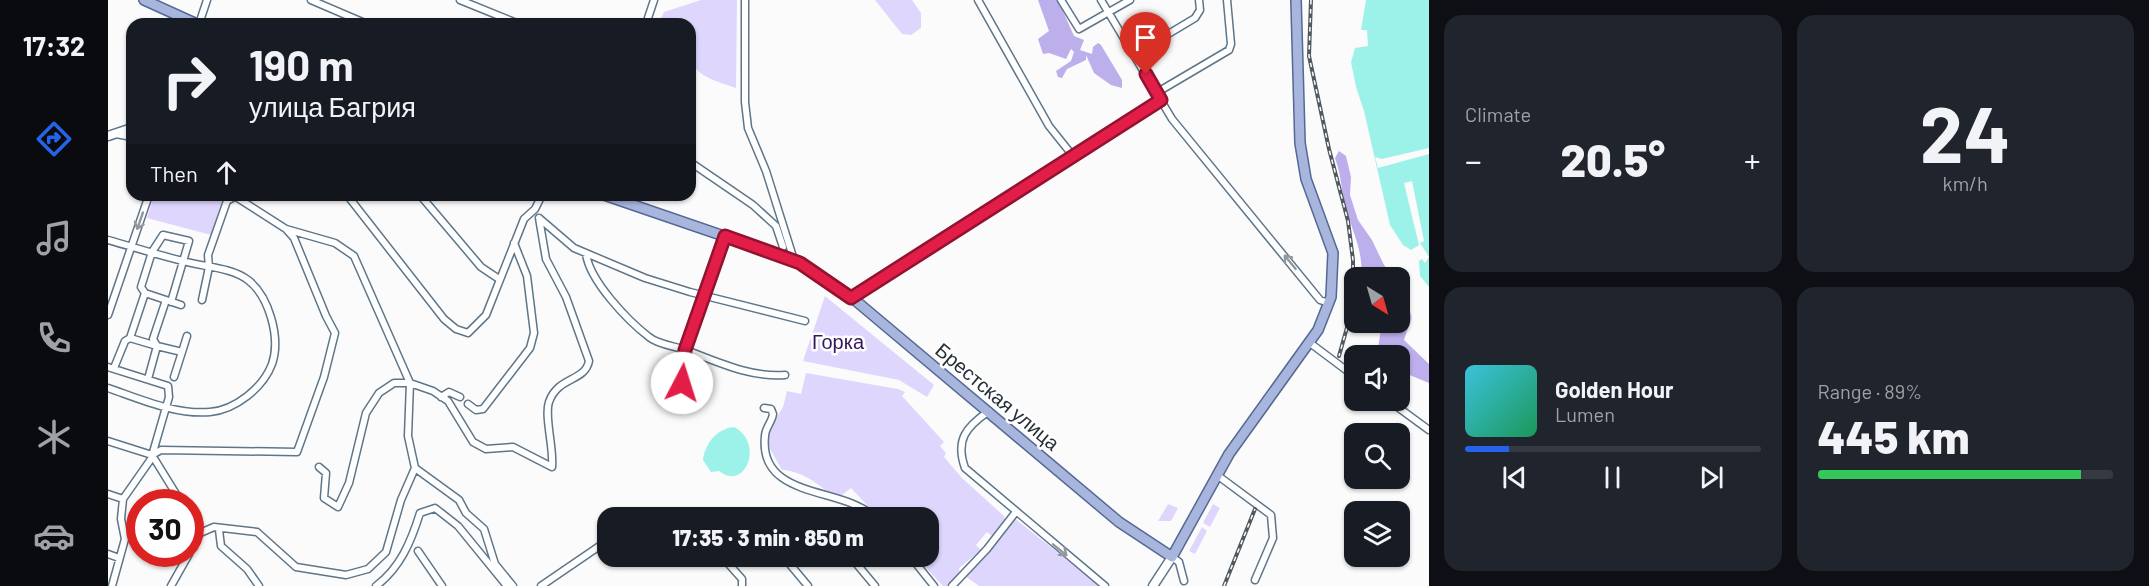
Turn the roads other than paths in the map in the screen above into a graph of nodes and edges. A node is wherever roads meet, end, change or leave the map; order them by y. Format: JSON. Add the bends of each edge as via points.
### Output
{"nodes":[{"id":1,"x":144,"y":0,"type":"edge"},
{"id":2,"x":207,"y":0,"type":"edge"},
{"id":3,"x":311,"y":0,"type":"edge"},
{"id":4,"x":460,"y":0,"type":"edge"},
{"id":5,"x":654,"y":0,"type":"edge"},
{"id":6,"x":745,"y":0,"type":"edge"},
{"id":7,"x":978,"y":0,"type":"edge"},
{"id":8,"x":1061,"y":0,"type":"edge"},
{"id":9,"x":1101,"y":0,"type":"edge"},
{"id":10,"x":1130,"y":0,"type":"edge"},
{"id":11,"x":1199,"y":0,"type":"edge"},
{"id":12,"x":1227,"y":0,"type":"edge"},
{"id":13,"x":1296,"y":0,"type":"edge"},
{"id":14,"x":1108,"y":13,"type":"junction"},
{"id":15,"x":184,"y":18,"type":"edge"},
{"id":16,"x":200,"y":18,"type":"edge"},
{"id":17,"x":353,"y":18,"type":"edge"},
{"id":18,"x":504,"y":18,"type":"edge"},
{"id":19,"x":648,"y":18,"type":"edge"},
{"id":20,"x":1135,"y":54,"type":"junction"},
{"id":21,"x":1156,"y":93,"type":"junction"},
{"id":22,"x":1161,"y":100,"type":"junction"},
{"id":23,"x":1073,"y":156,"type":"junction"},
{"id":24,"x":696,"y":166,"type":"edge"},
{"id":25,"x":147,"y":201,"type":"edge"},
{"id":26,"x":227,"y":201,"type":"edge"},
{"id":27,"x":242,"y":201,"type":"edge"},
{"id":28,"x":352,"y":201,"type":"edge"},
{"id":29,"x":425,"y":201,"type":"edge"},
{"id":30,"x":539,"y":201,"type":"edge"},
{"id":31,"x":622,"y":201,"type":"edge"},
{"id":32,"x":535,"y":209,"type":"junction"},
{"id":33,"x":539,"y":218,"type":"junction"},
{"id":34,"x":286,"y":229,"type":"junction"},
{"id":35,"x":725,"y":236,"type":"junction"},
{"id":36,"x":108,"y":240,"type":"edge"},
{"id":37,"x":513,"y":243,"type":"junction"},
{"id":38,"x":131,"y":246,"type":"junction"},
{"id":39,"x":783,"y":247,"type":"dead end"},
{"id":40,"x":152,"y":252,"type":"junction"},
{"id":41,"x":586,"y":254,"type":"junction"},
{"id":42,"x":184,"y":261,"type":"junction"},
{"id":43,"x":797,"y":261,"type":"junction"},
{"id":44,"x":208,"y":267,"type":"junction"},
{"id":45,"x":499,"y":279,"type":"junction"},
{"id":46,"x":145,"y":294,"type":"junction"},
{"id":47,"x":704,"y":295,"type":"junction"},
{"id":48,"x":851,"y":298,"type":"junction"},
{"id":49,"x":202,"y":300,"type":"dead end"},
{"id":50,"x":168,"y":301,"type":"junction"},
{"id":51,"x":1329,"y":303,"type":"junction"},
{"id":52,"x":181,"y":305,"type":"dead end"},
{"id":53,"x":109,"y":310,"type":"edge"},
{"id":54,"x":805,"y":321,"type":"dead end"},
{"id":55,"x":187,"y":336,"type":"dead end"},
{"id":56,"x":130,"y":338,"type":"junction"},
{"id":57,"x":1310,"y":343,"type":"junction"},
{"id":58,"x":157,"y":346,"type":"junction"},
{"id":59,"x":685,"y":350,"type":"junction"},
{"id":60,"x":182,"y":352,"type":"junction"},
{"id":61,"x":111,"y":368,"type":"edge"},
{"id":62,"x":1344,"y":368,"type":"edge"},
{"id":63,"x":785,"y":375,"type":"dead end"},
{"id":64,"x":174,"y":377,"type":"dead end"},
{"id":65,"x":148,"y":379,"type":"junction"},
{"id":66,"x":410,"y":383,"type":"junction"},
{"id":67,"x":682,"y":383,"type":"dead end"},
{"id":68,"x":108,"y":388,"type":"edge"},
{"id":69,"x":441,"y":397,"type":"junction"},
{"id":70,"x":459,"y":397,"type":"dead end"},
{"id":71,"x":468,"y":404,"type":"dead end"},
{"id":72,"x":165,"y":407,"type":"junction"},
{"id":73,"x":764,"y":408,"type":"dead end"},
{"id":74,"x":989,"y":411,"type":"junction"},
{"id":75,"x":1403,"y":411,"type":"edge"},
{"id":76,"x":1429,"y":430,"type":"edge"},
{"id":77,"x":108,"y":441,"type":"edge"},
{"id":78,"x":152,"y":455,"type":"junction"},
{"id":79,"x":320,"y":467,"type":"dead end"},
{"id":80,"x":415,"y":468,"type":"junction"},
{"id":81,"x":1217,"y":475,"type":"junction"},
{"id":82,"x":173,"y":489,"type":"edge"},
{"id":83,"x":108,"y":494,"type":"edge"},
{"id":84,"x":123,"y":499,"type":"junction"},
{"id":85,"x":864,"y":507,"type":"edge"},
{"id":86,"x":1015,"y":513,"type":"junction"},
{"id":87,"x":219,"y":530,"type":"junction"},
{"id":88,"x":204,"y":531,"type":"edge"},
{"id":89,"x":597,"y":548,"type":"edge"},
{"id":90,"x":418,"y":551,"type":"dead end"},
{"id":91,"x":108,"y":554,"type":"edge"},
{"id":92,"x":1172,"y":557,"type":"junction"},
{"id":93,"x":119,"y":558,"type":"junction"},
{"id":94,"x":182,"y":567,"type":"edge"},
{"id":95,"x":731,"y":567,"type":"edge"},
{"id":96,"x":792,"y":567,"type":"edge"},
{"id":97,"x":859,"y":567,"type":"edge"},
{"id":98,"x":919,"y":567,"type":"edge"},
{"id":99,"x":1255,"y":580,"type":"dead end"},
{"id":100,"x":1184,"y":581,"type":"dead end"},
{"id":101,"x":112,"y":586,"type":"edge"},
{"id":102,"x":171,"y":586,"type":"edge"},
{"id":103,"x":259,"y":586,"type":"edge"},
{"id":104,"x":376,"y":586,"type":"edge"},
{"id":105,"x":442,"y":586,"type":"edge"},
{"id":106,"x":507,"y":586,"type":"edge"},
{"id":107,"x":513,"y":586,"type":"edge"},
{"id":108,"x":542,"y":586,"type":"edge"},
{"id":109,"x":742,"y":586,"type":"edge"},
{"id":110,"x":808,"y":586,"type":"edge"},
{"id":111,"x":875,"y":586,"type":"edge"},
{"id":112,"x":934,"y":586,"type":"edge"},
{"id":113,"x":952,"y":586,"type":"edge"},
{"id":114,"x":1105,"y":586,"type":"edge"},
{"id":115,"x":1153,"y":586,"type":"edge"}],
"edges":[{"from":1,"to":15,"type":"main road"},
{"from":2,"to":16,"type":"street"},
{"from":3,"to":17,"type":"street"},
{"from":4,"to":18,"type":"street"},
{"from":5,"to":19,"type":"street"},
{"from":6,"to":43,"type":"street","via":[[748,128]]},
{"from":7,"to":23,"type":"street","via":[[1049,126]]},
{"from":8,"to":14,"type":"street","via":[[1079,29]]},
{"from":9,"to":14,"type":"street"},
{"from":10,"to":14,"type":"street"},
{"from":11,"to":20,"type":"street","via":[[1200,10],[1195,18]]},
{"from":12,"to":21,"type":"street","via":[[1229,50]]},
{"from":13,"to":51,"type":"main road","via":[[1300,143],[1306,179],[1333,253],[1334,282]]},
{"from":14,"to":20,"type":"street"},
{"from":20,"to":21,"type":"street"},
{"from":21,"to":22,"type":"street"},
{"from":22,"to":23,"type":"street"},
{"from":51,"to":22,"type":"street","one_way":true,"via":[[1320,300],[1184,136]]},
{"from":23,"to":48,"type":"street"},
{"from":24,"to":39,"type":"street","via":[[753,205],[776,226]]},
{"from":25,"to":38,"type":"street","one_way":true},
{"from":26,"to":44,"type":"street","via":[[208,255]]},
{"from":27,"to":34,"type":"street"},
{"from":28,"to":45,"type":"street","via":[[456,329],[468,333],[486,315]]},
{"from":29,"to":45,"type":"street","via":[[481,267]]},
{"from":30,"to":32,"type":"street"},
{"from":31,"to":35,"type":"main road","name":"Брестская улица"},
{"from":32,"to":33,"type":"street"},
{"from":32,"to":37,"type":"street","via":[[524,219]]},
{"from":33,"to":41,"type":"street"},
{"from":33,"to":69,"type":"street","via":[[546,259],[566,297],[589,360],[580,375],[556,388],[549,403],[552,467],[513,447],[486,450],[473,442],[448,401]]},
{"from":34,"to":66,"type":"street","via":[[335,243],[354,256]]},
{"from":34,"to":78,"type":"street","via":[[294,238],[335,333],[297,452],[161,450]]},
{"from":35,"to":43,"type":"main road","name":"Брестская улица"},
{"from":35,"to":47,"type":"street"},
{"from":36,"to":38,"type":"street"},
{"from":37,"to":45,"type":"street"},
{"from":37,"to":71,"type":"street","via":[[527,276],[534,338],[483,409],[476,410]]},
{"from":38,"to":40,"type":"street"},
{"from":38,"to":53,"type":"street"},
{"from":40,"to":42,"type":"street"},
{"from":40,"to":42,"type":"street","via":[[163,235],[189,241]]},
{"from":40,"to":46,"type":"street","via":[[141,287]]},
{"from":41,"to":47,"type":"street","via":[[645,278]]},
{"from":41,"to":59,"type":"street","via":[[588,268],[650,338]]},
{"from":42,"to":44,"type":"street"},
{"from":42,"to":50,"type":"street"},
{"from":43,"to":48,"type":"main road","name":"Брестская улица"},
{"from":44,"to":49,"type":"street"},
{"from":44,"to":72,"type":"street","via":[[246,278],[257,288],[274,329],[273,362],[254,391],[235,405],[211,412]]},
{"from":46,"to":50,"type":"street"},
{"from":46,"to":56,"type":"street"},
{"from":47,"to":54,"type":"street"},
{"from":47,"to":59,"type":"street"},
{"from":48,"to":74,"type":"main road","name":"Брестская улица"},
{"from":50,"to":52,"type":"street"},
{"from":50,"to":58,"type":"street","via":[[153,339]]},
{"from":51,"to":57,"type":"main road"},
{"from":55,"to":60,"type":"street"},
{"from":56,"to":58,"type":"street"},
{"from":56,"to":61,"type":"street"},
{"from":57,"to":62,"type":"street"},
{"from":57,"to":81,"type":"main road","via":[[1251,421]]},
{"from":58,"to":60,"type":"street"},
{"from":58,"to":65,"type":"street"},
{"from":59,"to":63,"type":"street","via":[[720,364]]},
{"from":59,"to":67,"type":"street"},
{"from":60,"to":64,"type":"street"},
{"from":61,"to":65,"type":"street"},
{"from":65,"to":72,"type":"street","via":[[168,386]]},
{"from":66,"to":69,"type":"street"},
{"from":66,"to":79,"type":"street","via":[[394,383],[379,393],[366,413],[349,483],[338,507],[324,498],[326,474]]},
{"from":66,"to":80,"type":"street","via":[[408,436]]},
{"from":68,"to":72,"type":"street"},
{"from":69,"to":70,"type":"street","via":[[449,392]]},
{"from":72,"to":78,"type":"street"},
{"from":73,"to":85,"type":"street","via":[[771,409],[773,414],[764,436],[770,463],[780,477],[798,487]]},
{"from":74,"to":86,"type":"street","via":[[968,427],[960,446],[961,458],[965,468]]},
{"from":74,"to":92,"type":"main road","name":"Брестская улица","via":[[1119,522]]},
{"from":75,"to":76,"type":"street"},
{"from":77,"to":78,"type":"street"},
{"from":78,"to":82,"type":"street"},
{"from":78,"to":84,"type":"street"},
{"from":80,"to":87,"type":"street","via":[[386,552],[368,569],[346,575],[296,567],[257,532]]},
{"from":80,"to":107,"type":"street","via":[[459,500],[466,513],[484,529],[495,564]]},
{"from":81,"to":92,"type":"main road"},
{"from":81,"to":99,"type":"street","via":[[1271,515],[1273,538]]},
{"from":83,"to":84,"type":"street"},
{"from":84,"to":93,"type":"street","via":[[124,539]]},
{"from":86,"to":113,"type":"street"},
{"from":86,"to":114,"type":"street","one_way":true},
{"from":87,"to":88,"type":"street","via":[[214,527]]},
{"from":87,"to":103,"type":"street","via":[[221,546],[247,569]]},
{"from":89,"to":108,"type":"street"},
{"from":90,"to":105,"type":"street"},
{"from":91,"to":93,"type":"street"},
{"from":92,"to":100,"type":"street","via":[[1179,562]]},
{"from":92,"to":115,"type":"main road"},
{"from":93,"to":101,"type":"street"},
{"from":94,"to":102,"type":"street"},
{"from":95,"to":109,"type":"street","via":[[742,579]]},
{"from":96,"to":110,"type":"street"},
{"from":97,"to":111,"type":"street"},
{"from":98,"to":112,"type":"street"},
{"from":104,"to":106,"type":"street","via":[[389,576],[404,554],[420,513],[435,508],[458,526]]}]}
